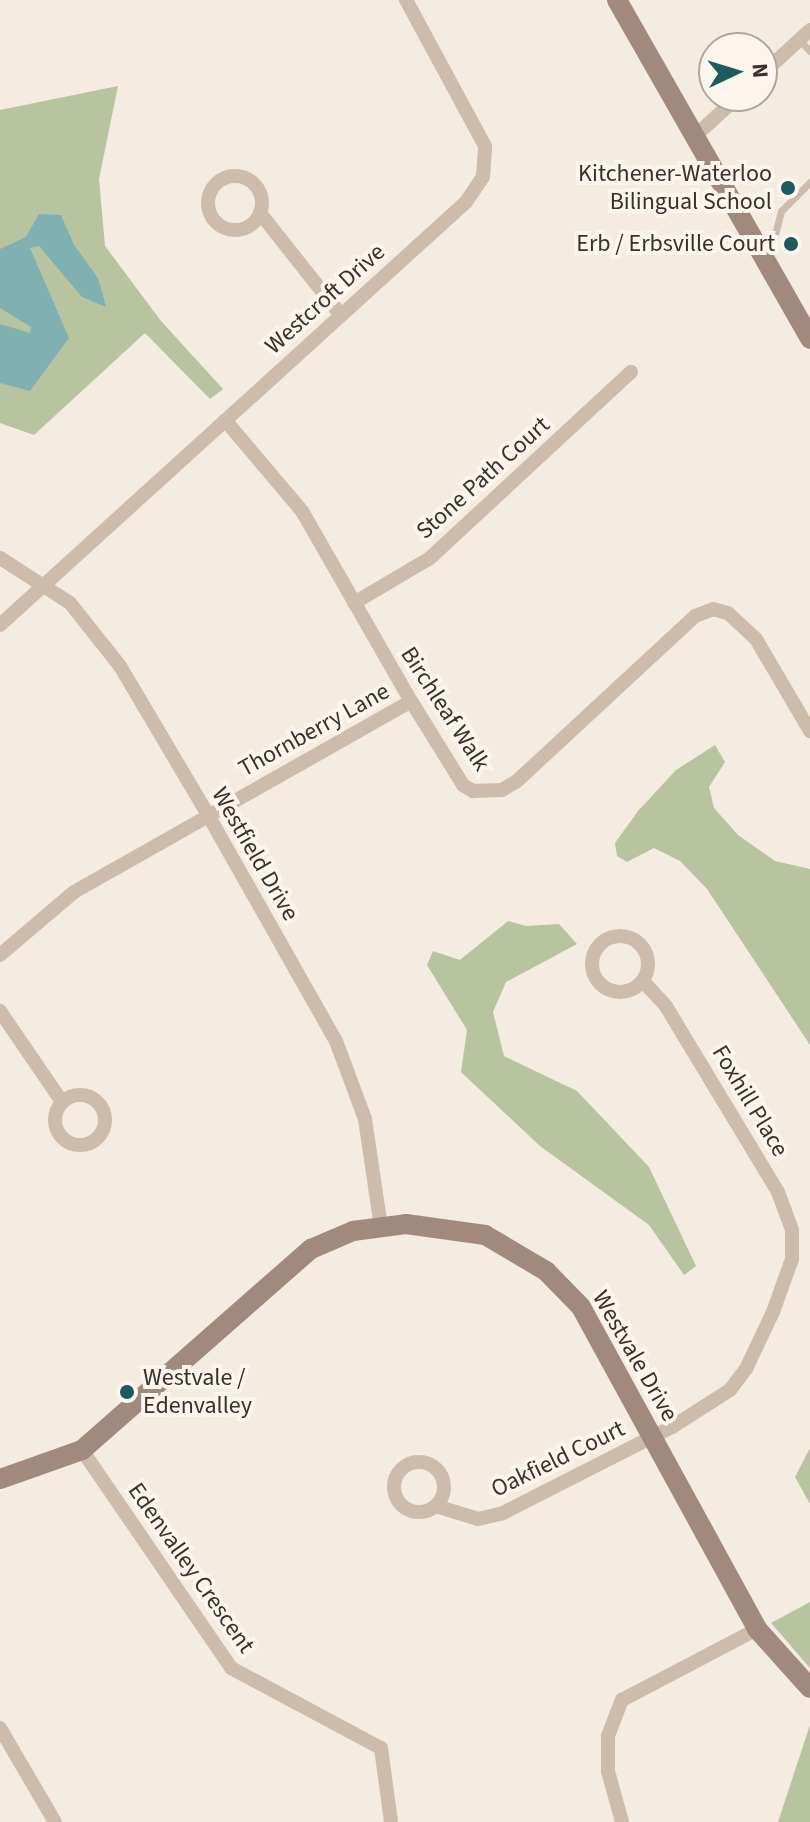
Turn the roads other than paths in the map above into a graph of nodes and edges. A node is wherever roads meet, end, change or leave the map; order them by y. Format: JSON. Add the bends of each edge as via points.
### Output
{"nodes":[{"id":1,"x":406,"y":0,"type":"edge"},
{"id":2,"x":617,"y":0,"type":"edge"},
{"id":3,"x":806,"y":40,"type":"edge"},
{"id":4,"x":778,"y":62,"type":"edge"},
{"id":5,"x":721,"y":112,"type":"edge"},
{"id":6,"x":695,"y":136,"type":"junction"},
{"id":7,"x":810,"y":182,"type":"edge"},
{"id":8,"x":260,"y":213,"type":"dead end"},
{"id":9,"x":769,"y":260,"type":"junction"},
{"id":10,"x":340,"y":314,"type":"junction"},
{"id":11,"x":810,"y":339,"type":"edge"},
{"id":12,"x":631,"y":372,"type":"dead end"},
{"id":13,"x":225,"y":420,"type":"junction"},
{"id":14,"x":0,"y":558,"type":"edge"},
{"id":15,"x":45,"y":584,"type":"junction"},
{"id":16,"x":354,"y":603,"type":"junction"},
{"id":17,"x":0,"y":625,"type":"edge"},
{"id":18,"x":411,"y":701,"type":"junction"},
{"id":19,"x":810,"y":731,"type":"edge"},
{"id":20,"x":208,"y":815,"type":"junction"},
{"id":21,"x":0,"y":955,"type":"edge"},
{"id":22,"x":643,"y":981,"type":"dead end"},
{"id":23,"x":0,"y":1011,"type":"edge"},
{"id":24,"x":62,"y":1102,"type":"dead end"},
{"id":25,"x":381,"y":1227,"type":"junction"},
{"id":26,"x":653,"y":1438,"type":"junction"},
{"id":27,"x":82,"y":1450,"type":"junction"},
{"id":28,"x":0,"y":1479,"type":"edge"},
{"id":29,"x":436,"y":1506,"type":"dead end"},
{"id":30,"x":757,"y":1629,"type":"junction"},
{"id":31,"x":810,"y":1688,"type":"edge"},
{"id":32,"x":0,"y":1728,"type":"edge"},
{"id":33,"x":55,"y":1822,"type":"edge"},
{"id":34,"x":391,"y":1822,"type":"edge"},
{"id":35,"x":622,"y":1822,"type":"edge"}],
"edges":[{"from":1,"to":10,"type":"street","name":"Westcroft Drive","via":[[472,117],[487,162],[466,202]]},
{"from":2,"to":6,"type":"street"},
{"from":3,"to":4,"type":"street"},
{"from":5,"to":6,"type":"street"},
{"from":6,"to":9,"type":"street"},
{"from":7,"to":9,"type":"lane","via":[[781,211]]},
{"from":8,"to":10,"type":"street"},
{"from":9,"to":11,"type":"street"},
{"from":10,"to":13,"type":"street","name":"Westcroft Drive"},
{"from":12,"to":16,"type":"street","name":"Stone Path Court","via":[[430,558]]},
{"from":13,"to":15,"type":"street","name":"Westcroft Drive"},
{"from":13,"to":16,"type":"street","name":"Birchleaf Walk","via":[[302,511]]},
{"from":14,"to":15,"type":"street","name":"Westfield Drive"},
{"from":15,"to":17,"type":"street","name":"Westcroft Drive"},
{"from":15,"to":20,"type":"street","name":"Westfield Drive","via":[[70,603],[120,666]]},
{"from":16,"to":18,"type":"street","name":"Birchleaf Walk"},
{"from":18,"to":19,"type":"street","name":"Birchleaf Walk","via":[[463,785],[486,793],[502,790],[695,616],[713,609],[728,613],[756,639]]},
{"from":18,"to":20,"type":"street","name":"Thornberry Lane"},
{"from":20,"to":21,"type":"street","name":"Thornberry Lane","via":[[74,892]]},
{"from":20,"to":25,"type":"street","name":"Westfield Drive","via":[[336,1041],[365,1119]]},
{"from":22,"to":26,"type":"street","name":"Foxhill Place","via":[[666,1006],[722,1093],[778,1192],[792,1230],[792,1259],[746,1369],[711,1405]]},
{"from":23,"to":24,"type":"street"},
{"from":25,"to":26,"type":"street","name":"Westvale Drive","via":[[445,1225],[485,1235],[546,1271],[581,1307]]},
{"from":25,"to":27,"type":"street","name":"Westvale Drive","via":[[353,1231],[311,1249],[281,1270]]},
{"from":26,"to":29,"type":"street","name":"Oakfield Court","via":[[503,1513],[478,1519]]},
{"from":26,"to":30,"type":"street","name":"Westvale Drive"},
{"from":27,"to":28,"type":"street","name":"Westvale Drive"},
{"from":27,"to":34,"type":"street","name":"Edenvalley Crescent","via":[[231,1668],[246,1680],[356,1730],[381,1748]]},
{"from":30,"to":31,"type":"street","name":"Westvale Drive"},
{"from":30,"to":35,"type":"street","via":[[622,1700],[608,1748],[608,1771]]},
{"from":32,"to":33,"type":"street"}]}
